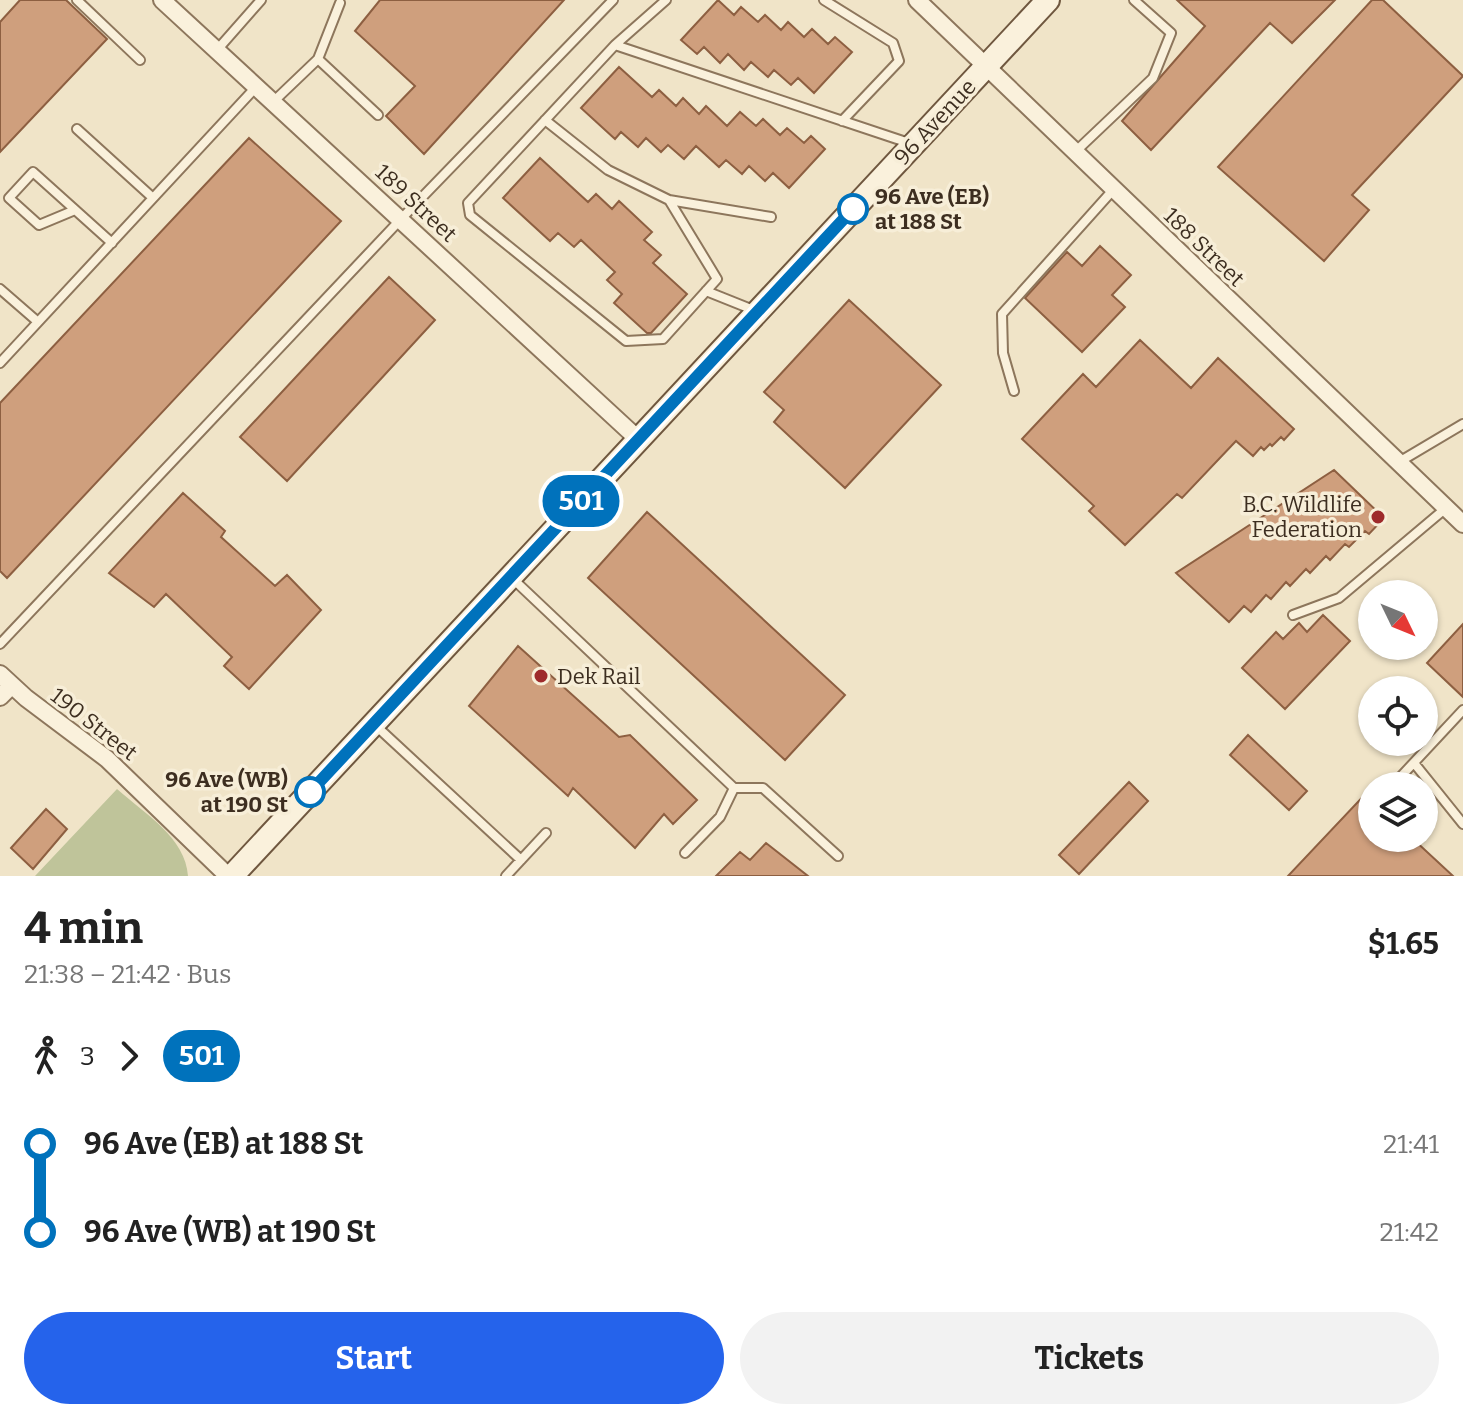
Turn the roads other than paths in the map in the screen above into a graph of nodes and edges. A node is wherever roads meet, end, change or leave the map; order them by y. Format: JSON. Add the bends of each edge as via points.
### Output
{"nodes":[{"id":1,"x":77,"y":0,"type":"edge"},
{"id":2,"x":162,"y":0,"type":"edge"},
{"id":3,"x":261,"y":0,"type":"edge"},
{"id":4,"x":613,"y":0,"type":"edge"},
{"id":5,"x":666,"y":0,"type":"edge"},
{"id":6,"x":824,"y":0,"type":"edge"},
{"id":7,"x":917,"y":0,"type":"edge"},
{"id":8,"x":1048,"y":0,"type":"edge"},
{"id":9,"x":1134,"y":0,"type":"edge"},
{"id":10,"x":340,"y":3,"type":"dead end"},
{"id":11,"x":615,"y":45,"type":"junction"},
{"id":12,"x":217,"y":50,"type":"junction"},
{"id":13,"x":318,"y":59,"type":"junction"},
{"id":14,"x":140,"y":60,"type":"dead end"},
{"id":15,"x":986,"y":68,"type":"junction"},
{"id":16,"x":256,"y":87,"type":"junction"},
{"id":17,"x":273,"y":102,"type":"junction"},
{"id":18,"x":378,"y":115,"type":"dead end"},
{"id":19,"x":545,"y":120,"type":"junction"},
{"id":20,"x":842,"y":121,"type":"junction"},
{"id":21,"x":77,"y":129,"type":"dead end"},
{"id":22,"x":914,"y":145,"type":"junction"},
{"id":23,"x":1074,"y":153,"type":"junction"},
{"id":24,"x":1113,"y":190,"type":"junction"},
{"id":25,"x":153,"y":198,"type":"junction"},
{"id":26,"x":669,"y":200,"type":"junction"},
{"id":27,"x":75,"y":210,"type":"junction"},
{"id":28,"x":771,"y":217,"type":"dead end"},
{"id":29,"x":401,"y":219,"type":"junction"},
{"id":30,"x":112,"y":243,"type":"junction"},
{"id":31,"x":0,"y":289,"type":"edge"},
{"id":32,"x":706,"y":291,"type":"junction"},
{"id":33,"x":757,"y":312,"type":"junction"},
{"id":34,"x":38,"y":322,"type":"junction"},
{"id":35,"x":0,"y":363,"type":"edge"},
{"id":36,"x":1014,"y":391,"type":"dead end"},
{"id":37,"x":1459,"y":427,"type":"edge"},
{"id":38,"x":1463,"y":437,"type":"edge"},
{"id":39,"x":639,"y":440,"type":"junction"},
{"id":40,"x":1399,"y":463,"type":"junction"},
{"id":41,"x":1446,"y":508,"type":"junction"},
{"id":42,"x":1463,"y":524,"type":"edge"},
{"id":43,"x":510,"y":576,"type":"junction"},
{"id":44,"x":1293,"y":615,"type":"dead end"},
{"id":45,"x":0,"y":644,"type":"edge"},
{"id":46,"x":4,"y":685,"type":"edge"},
{"id":47,"x":1463,"y":710,"type":"edge"},
{"id":48,"x":373,"y":724,"type":"junction"},
{"id":49,"x":1414,"y":763,"type":"junction"},
{"id":50,"x":1405,"y":772,"type":"edge"},
{"id":51,"x":734,"y":788,"type":"junction"},
{"id":52,"x":1463,"y":824,"type":"edge"},
{"id":53,"x":546,"y":833,"type":"dead end"},
{"id":54,"x":685,"y":853,"type":"dead end"},
{"id":55,"x":838,"y":856,"type":"dead end"},
{"id":56,"x":521,"y":860,"type":"junction"},
{"id":57,"x":230,"y":876,"type":"edge"},
{"id":58,"x":506,"y":876,"type":"edge"}],
"edges":[{"from":1,"to":14,"type":"lane"},
{"from":2,"to":12,"type":"street","name":"189 Street"},
{"from":3,"to":12,"type":"lane"},
{"from":4,"to":29,"type":"lane"},
{"from":5,"to":11,"type":"lane"},
{"from":6,"to":20,"type":"lane","via":[[893,43],[899,61]]},
{"from":7,"to":15,"type":"street","name":"188 Street"},
{"from":8,"to":15,"type":"main road","name":"96 Avenue"},
{"from":9,"to":23,"type":"lane","via":[[1171,33],[1153,78]]},
{"from":10,"to":13,"type":"lane"},
{"from":11,"to":19,"type":"lane"},
{"from":11,"to":20,"type":"lane"},
{"from":12,"to":16,"type":"street","name":"189 Street"},
{"from":13,"to":17,"type":"lane"},
{"from":13,"to":18,"type":"lane"},
{"from":15,"to":22,"type":"main road","name":"96 Avenue"},
{"from":15,"to":23,"type":"street","name":"188 Street"},
{"from":16,"to":17,"type":"street","name":"189 Street"},
{"from":16,"to":25,"type":"lane"},
{"from":17,"to":29,"type":"street","name":"189 Street"},
{"from":19,"to":26,"type":"lane","via":[[608,170]]},
{"from":19,"to":32,"type":"lane","via":[[468,203],[470,215],[626,341],[663,339]]},
{"from":20,"to":22,"type":"lane"},
{"from":21,"to":25,"type":"lane"},
{"from":22,"to":33,"type":"main road","name":"96 Avenue"},
{"from":23,"to":24,"type":"street","name":"188 Street"},
{"from":24,"to":36,"type":"lane","via":[[1002,314],[1003,353]]},
{"from":24,"to":40,"type":"street","name":"188 Street"},
{"from":25,"to":30,"type":"lane"},
{"from":26,"to":28,"type":"lane"},
{"from":26,"to":32,"type":"lane","via":[[717,279]]},
{"from":27,"to":27,"type":"lane","via":[[33,172],[9,198],[39,225]]},
{"from":27,"to":30,"type":"lane"},
{"from":29,"to":39,"type":"street","name":"189 Street"},
{"from":29,"to":45,"type":"lane"},
{"from":30,"to":34,"type":"lane"},
{"from":31,"to":34,"type":"lane"},
{"from":32,"to":33,"type":"lane"},
{"from":33,"to":39,"type":"main road","name":"96 Avenue"},
{"from":34,"to":35,"type":"lane"},
{"from":37,"to":38,"type":"lane"},
{"from":37,"to":40,"type":"lane"},
{"from":39,"to":43,"type":"main road","name":"96 Avenue"},
{"from":40,"to":41,"type":"street","name":"188 Street"},
{"from":41,"to":42,"type":"street","name":"188 Street"},
{"from":41,"to":44,"type":"lane","via":[[1339,598]]},
{"from":43,"to":48,"type":"main road","name":"96 Avenue"},
{"from":43,"to":51,"type":"lane"},
{"from":46,"to":57,"type":"street","name":"190 Street","via":[[107,759]]},
{"from":47,"to":49,"type":"lane"},
{"from":48,"to":56,"type":"lane"},
{"from":48,"to":57,"type":"main road","name":"96 Avenue"},
{"from":49,"to":50,"type":"lane"},
{"from":49,"to":52,"type":"lane"},
{"from":51,"to":54,"type":"lane","via":[[720,817]]},
{"from":51,"to":55,"type":"lane","via":[[763,788]]},
{"from":53,"to":56,"type":"lane"},
{"from":56,"to":58,"type":"lane"}]}
